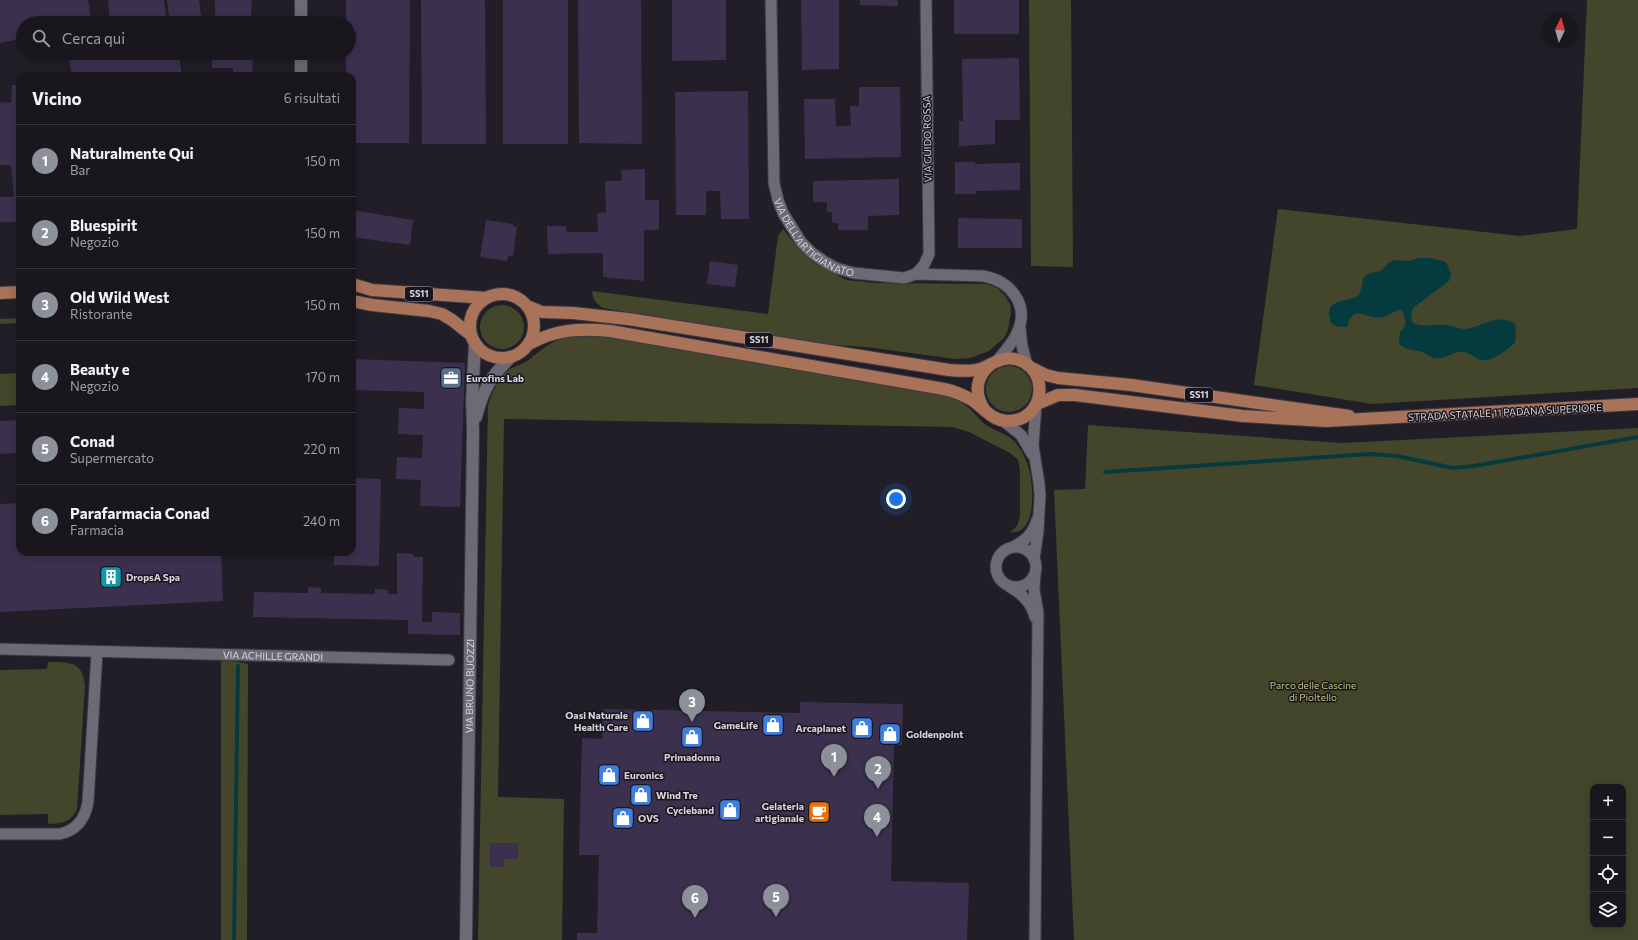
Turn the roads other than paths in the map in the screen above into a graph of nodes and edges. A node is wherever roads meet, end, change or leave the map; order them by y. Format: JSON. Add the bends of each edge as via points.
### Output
{"nodes":[{"id":1,"x":302,"y":0,"type":"edge"},
{"id":2,"x":771,"y":0,"type":"edge"},
{"id":3,"x":926,"y":0,"type":"edge"},
{"id":4,"x":301,"y":16,"type":"edge"},
{"id":5,"x":301,"y":60,"type":"edge"},
{"id":6,"x":301,"y":72,"type":"edge"},
{"id":7,"x":916,"y":274,"type":"junction"},
{"id":8,"x":356,"y":285,"type":"edge"},
{"id":9,"x":16,"y":292,"type":"edge"},
{"id":10,"x":0,"y":293,"type":"edge"},
{"id":11,"x":486,"y":298,"type":"junction"},
{"id":12,"x":356,"y":302,"type":"edge"},
{"id":13,"x":527,"y":306,"type":"junction"},
{"id":14,"x":1020,"y":324,"type":"junction"},
{"id":15,"x":473,"y":339,"type":"junction"},
{"id":16,"x":530,"y":342,"type":"junction"},
{"id":17,"x":510,"y":358,"type":"junction"},
{"id":18,"x":994,"y":363,"type":"junction"},
{"id":19,"x":1028,"y":365,"type":"junction"},
{"id":20,"x":1638,"y":404,"type":"edge"},
{"id":21,"x":1036,"y":405,"type":"junction"},
{"id":22,"x":984,"y":410,"type":"junction"},
{"id":23,"x":1372,"y":419,"type":"junction"},
{"id":24,"x":1002,"y":420,"type":"junction"},
{"id":25,"x":473,"y":432,"type":"junction"},
{"id":26,"x":1035,"y":462,"type":"junction"},
{"id":27,"x":1040,"y":506,"type":"junction"},
{"id":28,"x":1013,"y":547,"type":"junction"},
{"id":29,"x":1034,"y":558,"type":"junction"},
{"id":30,"x":1035,"y":574,"type":"junction"},
{"id":31,"x":1010,"y":587,"type":"junction"},
{"id":32,"x":1038,"y":633,"type":"junction"},
{"id":33,"x":0,"y":649,"type":"edge"},
{"id":34,"x":97,"y":652,"type":"junction"},
{"id":35,"x":449,"y":660,"type":"dead end"},
{"id":36,"x":0,"y":834,"type":"edge"},
{"id":37,"x":466,"y":940,"type":"edge"},
{"id":38,"x":1035,"y":940,"type":"edge"}],
"edges":[{"from":1,"to":4,"type":"main road"},
{"from":2,"to":7,"type":"street","name":"VIA DELL'ARTIGIANATO","via":[[773,175],[783,213],[807,249],[836,268],[854,273],[900,278]]},
{"from":3,"to":7,"type":"street","name":"VIA GUIDO ROSSA","via":[[929,254]]},
{"from":5,"to":6,"type":"main road"},
{"from":7,"to":14,"type":"street","name":"VIA DELL'ARTIGIANATO","via":[[993,278],[1011,289],[1016,297]]},
{"from":8,"to":11,"type":"main road","name":"STRADA STATALE 11 PADANA SUPERIORE","number":"SS11","via":[[372,290]]},
{"from":9,"to":10,"type":"main road"},
{"from":11,"to":13,"type":"main road","name":"STRADA STATALE 11 PADANA SUPERIORE","number":"SS11","via":[[501,294],[511,295]]},
{"from":11,"to":15,"type":"main road","via":[[474,311],[470,323]]},
{"from":12,"to":15,"type":"main road","number":"SS11","via":[[442,314]]},
{"from":13,"to":16,"type":"main road","via":[[534,320],[534,335]]},
{"from":13,"to":18,"type":"main road","name":"STRADA STATALE 11 PADANA SUPERIORE","number":"SS11","via":[[542,312],[628,319],[949,370],[972,370]]},
{"from":14,"to":18,"type":"street","via":[[1013,340]]},
{"from":14,"to":19,"type":"street","name":"VIA DELL'ARTIGIANATO","via":[[1022,346]]},
{"from":15,"to":17,"type":"main road","number":"SS11","via":[[481,351],[490,357]]},
{"from":15,"to":25,"type":"main road","name":"VIA BRUNO BUOZZI"},
{"from":16,"to":17,"type":"main road","number":"SS11","via":[[524,351]]},
{"from":16,"to":22,"type":"main road","number":"SS11","via":[[551,333],[591,329],[610,331],[944,389],[964,395]]},
{"from":17,"to":25,"type":"main road","name":"VIA BRUNO BUOZZI","via":[[493,375],[480,401]]},
{"from":18,"to":19,"type":"main road","name":"STRADA STATALE 11 PADANA SUPERIORE","number":"SS11","via":[[1010,359]]},
{"from":18,"to":22,"type":"main road","via":[[980,376],[977,386],[979,401]]},
{"from":19,"to":21,"type":"main road","via":[[1036,374],[1039,384],[1040,394]]},
{"from":19,"to":23,"type":"main road","name":"STRADA STATALE 11 PADANA SUPERIORE","number":"SS11","via":[[1058,378]]},
{"from":20,"to":23,"type":"main road","name":"STRADA STATALE 11 PADANA SUPERIORE","number":"SS11"},
{"from":21,"to":23,"type":"main road","name":"STRADA STATALE 11 PADANA SUPERIORE","number":"SS11","via":[[1058,395],[1075,394],[1270,418],[1326,421]]},
{"from":21,"to":24,"type":"main road","name":"STRADA STATALE 11 PADANA SUPERIORE","number":"SS11","via":[[1022,418]]},
{"from":21,"to":26,"type":"street","via":[[1033,440]]},
{"from":22,"to":24,"type":"main road","number":"SS11","via":[[992,417]]},
{"from":24,"to":26,"type":"street","via":[[1024,439]]},
{"from":25,"to":37,"type":"main road","name":"VIA BRUNO BUOZZI"},
{"from":26,"to":27,"type":"street"},
{"from":27,"to":28,"type":"street","via":[[1033,530],[1025,540]]},
{"from":27,"to":29,"type":"street"},
{"from":28,"to":29,"type":"street","via":[[1025,549]]},
{"from":28,"to":31,"type":"street","via":[[1001,553],[995,566],[999,579]]},
{"from":29,"to":30,"type":"street"},
{"from":30,"to":31,"type":"street","via":[[1028,584]]},
{"from":30,"to":32,"type":"street"},
{"from":31,"to":32,"type":"street","via":[[1020,593],[1030,605]]},
{"from":32,"to":38,"type":"street"},
{"from":33,"to":34,"type":"street","name":"VIA ACHILLE GRANDI"},
{"from":34,"to":35,"type":"street","name":"VIA ACHILLE GRANDI"},
{"from":34,"to":36,"type":"street","via":[[88,802],[83,819],[69,832],[60,834]]}]}
